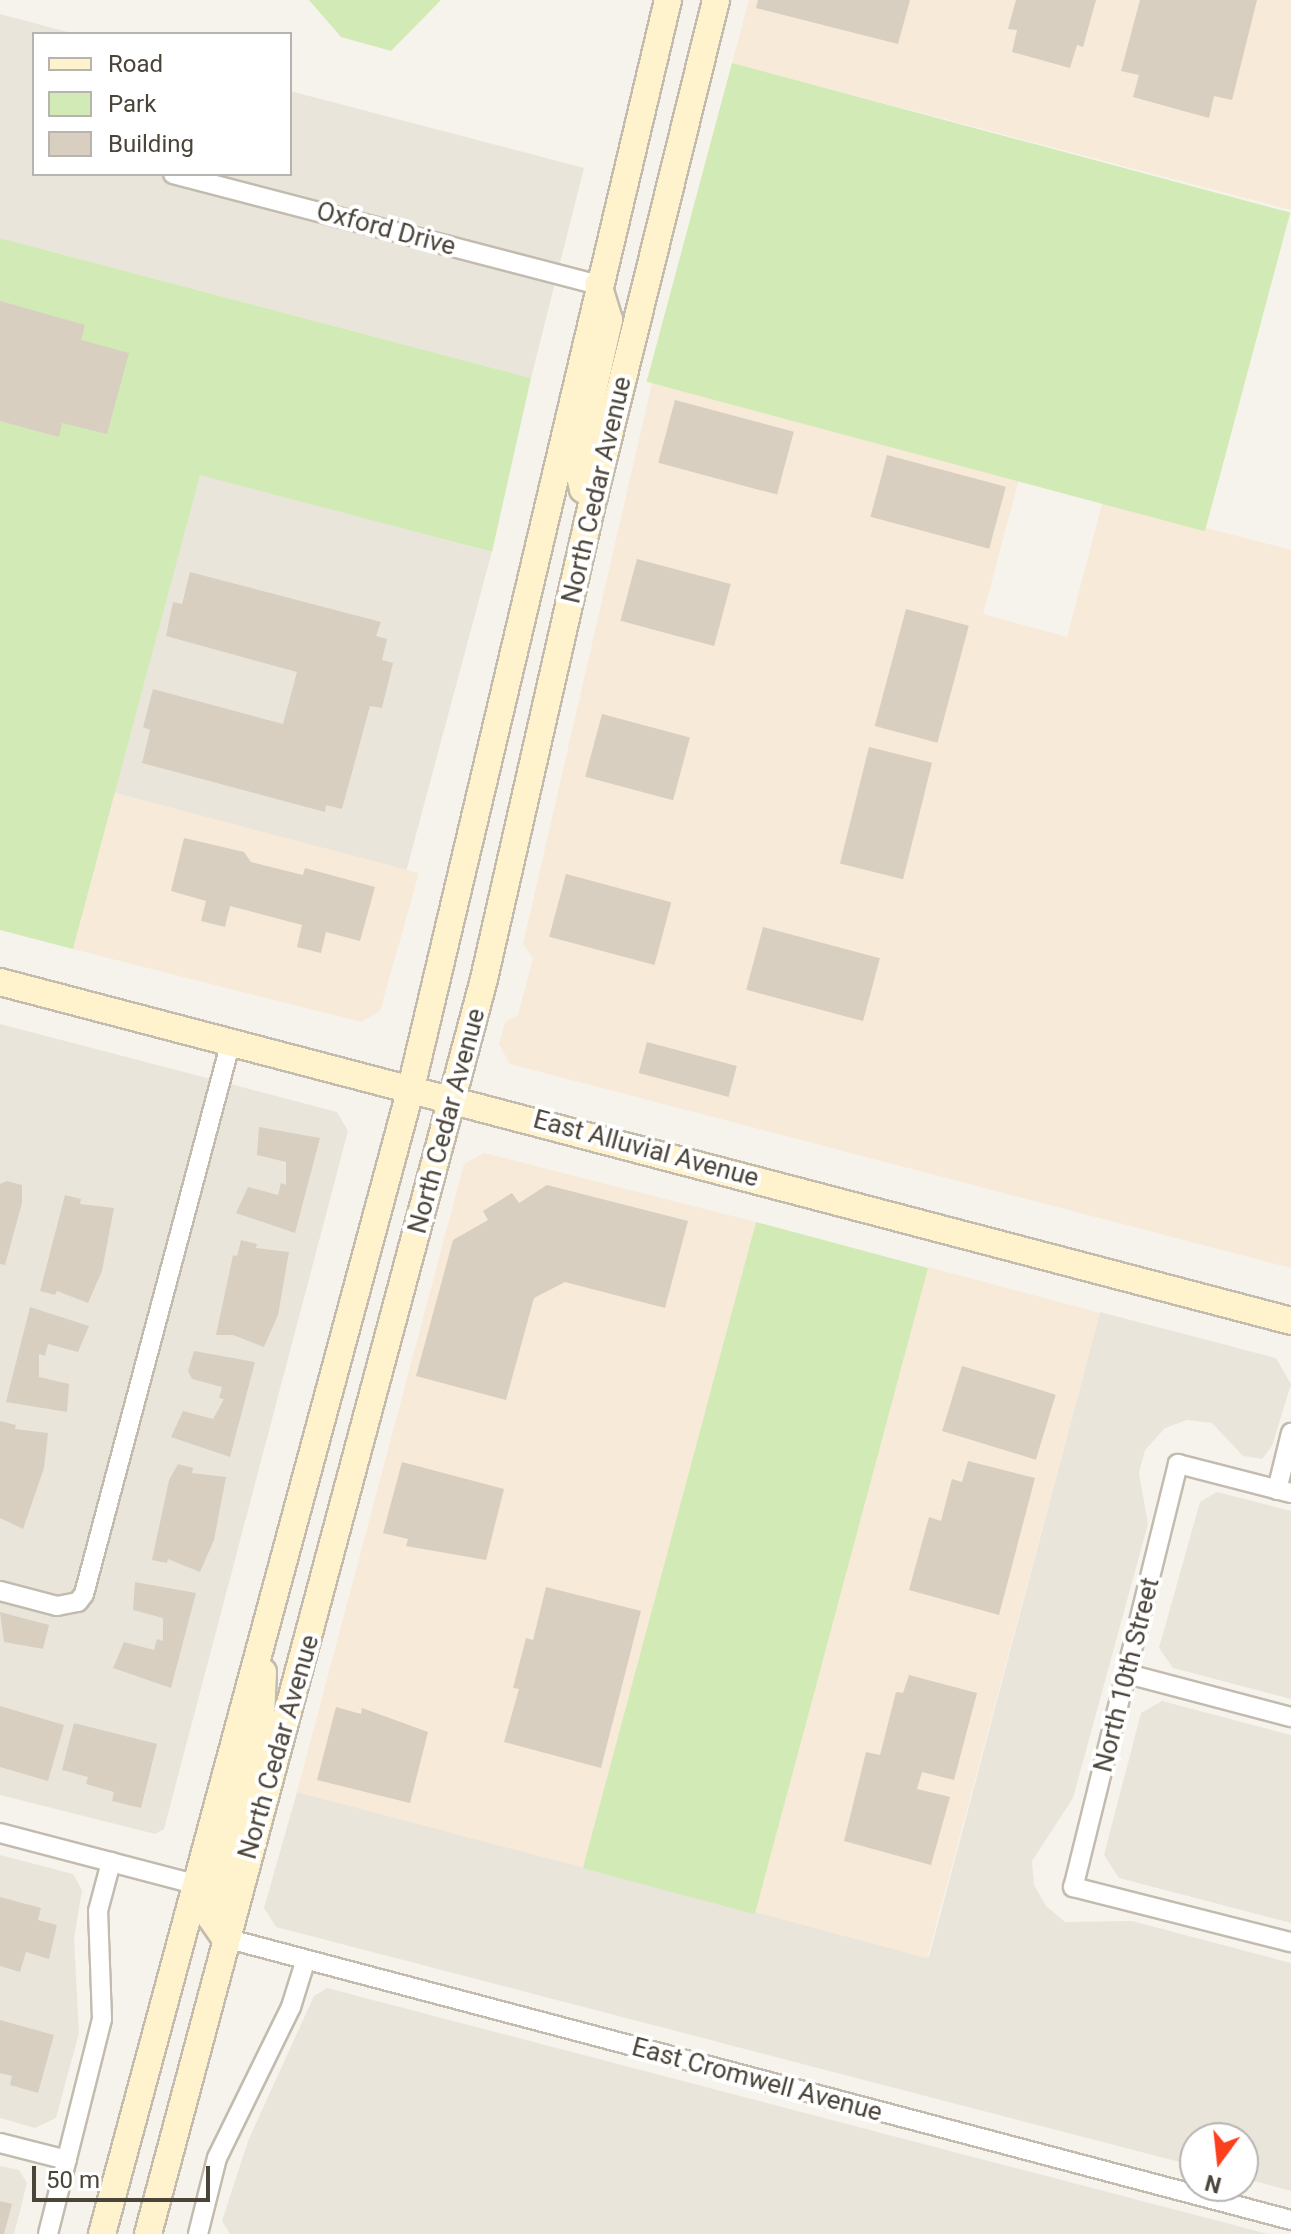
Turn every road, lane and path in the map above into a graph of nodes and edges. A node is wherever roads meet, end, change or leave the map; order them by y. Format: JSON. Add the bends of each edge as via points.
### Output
{"nodes":[{"id":1,"x":668,"y":0,"type":"edge"},
{"id":2,"x":716,"y":0,"type":"edge"},
{"id":3,"x":181,"y":176,"type":"edge"},
{"id":4,"x":598,"y":285,"type":"junction"},
{"id":5,"x":594,"y":496,"type":"junction"},
{"id":6,"x":0,"y":982,"type":"edge"},
{"id":7,"x":231,"y":1041,"type":"junction"},
{"id":8,"x":411,"y":1088,"type":"junction"},
{"id":9,"x":453,"y":1098,"type":"junction"},
{"id":10,"x":1291,"y":1321,"type":"edge"},
{"id":11,"x":1291,"y":1433,"type":"edge"},
{"id":12,"x":1284,"y":1492,"type":"edge"},
{"id":13,"x":0,"y":1591,"type":"edge"},
{"id":14,"x":266,"y":1617,"type":"junction"},
{"id":15,"x":1128,"y":1674,"type":"junction"},
{"id":16,"x":1291,"y":1717,"type":"edge"},
{"id":17,"x":0,"y":1833,"type":"edge"},
{"id":18,"x":111,"y":1862,"type":"junction"},
{"id":19,"x":195,"y":1884,"type":"junction"},
{"id":20,"x":225,"y":1938,"type":"junction"},
{"id":21,"x":1291,"y":1942,"type":"edge"},
{"id":22,"x":305,"y":1962,"type":"junction"},
{"id":23,"x":0,"y":2143,"type":"edge"},
{"id":24,"x":67,"y":2160,"type":"junction"},
{"id":25,"x":1291,"y":2220,"type":"edge"},
{"id":26,"x":48,"y":2234,"type":"edge"},
{"id":27,"x":102,"y":2234,"type":"edge"},
{"id":28,"x":148,"y":2234,"type":"edge"},
{"id":29,"x":198,"y":2234,"type":"edge"}],
"edges":[{"from":1,"to":4,"type":"main road","name":"North Cedar Avenue"},
{"from":2,"to":5,"type":"main road","name":"North Cedar Avenue"},
{"from":3,"to":4,"type":"street","name":"Oxford Drive"},
{"from":4,"to":5,"type":"main road","via":[[609,320],[577,463],[583,489]]},
{"from":4,"to":8,"type":"main road","name":"North Cedar Avenue"},
{"from":5,"to":9,"type":"main road","name":"North Cedar Avenue","via":[[524,819]]},
{"from":6,"to":7,"type":"main road","name":"East Alluvial Avenue"},
{"from":7,"to":8,"type":"main road","name":"East Alluvial Avenue"},
{"from":7,"to":13,"type":"street","via":[[84,1594],[78,1602],[57,1606]]},
{"from":8,"to":9,"type":"main road","name":"East Alluvial Avenue"},
{"from":8,"to":14,"type":"main road","name":"North Cedar Avenue"},
{"from":9,"to":10,"type":"main road","name":"East Alluvial Avenue"},
{"from":9,"to":20,"type":"main road","name":"North Cedar Avenue"},
{"from":11,"to":12,"type":"street"},
{"from":12,"to":15,"type":"street","name":"North 10th Street","via":[[1178,1464]]},
{"from":14,"to":19,"type":"main road","name":"North Cedar Avenue"},
{"from":14,"to":20,"type":"main road","via":[[261,1716],[211,1901],[211,1918]]},
{"from":15,"to":16,"type":"street"},
{"from":15,"to":21,"type":"street","name":"North 10th Street","via":[[1073,1887]]},
{"from":17,"to":18,"type":"street"},
{"from":18,"to":19,"type":"street"},
{"from":18,"to":24,"type":"street","via":[[98,1911],[102,2019]]},
{"from":19,"to":27,"type":"main road","name":"North Cedar Avenue"},
{"from":20,"to":22,"type":"street","name":"East Cromwell Avenue"},
{"from":20,"to":28,"type":"main road","name":"North Cedar Avenue"},
{"from":22,"to":25,"type":"street","name":"East Cromwell Avenue"},
{"from":22,"to":29,"type":"street","via":[[291,2007],[217,2158]]},
{"from":23,"to":24,"type":"street"},
{"from":24,"to":26,"type":"street"}]}
